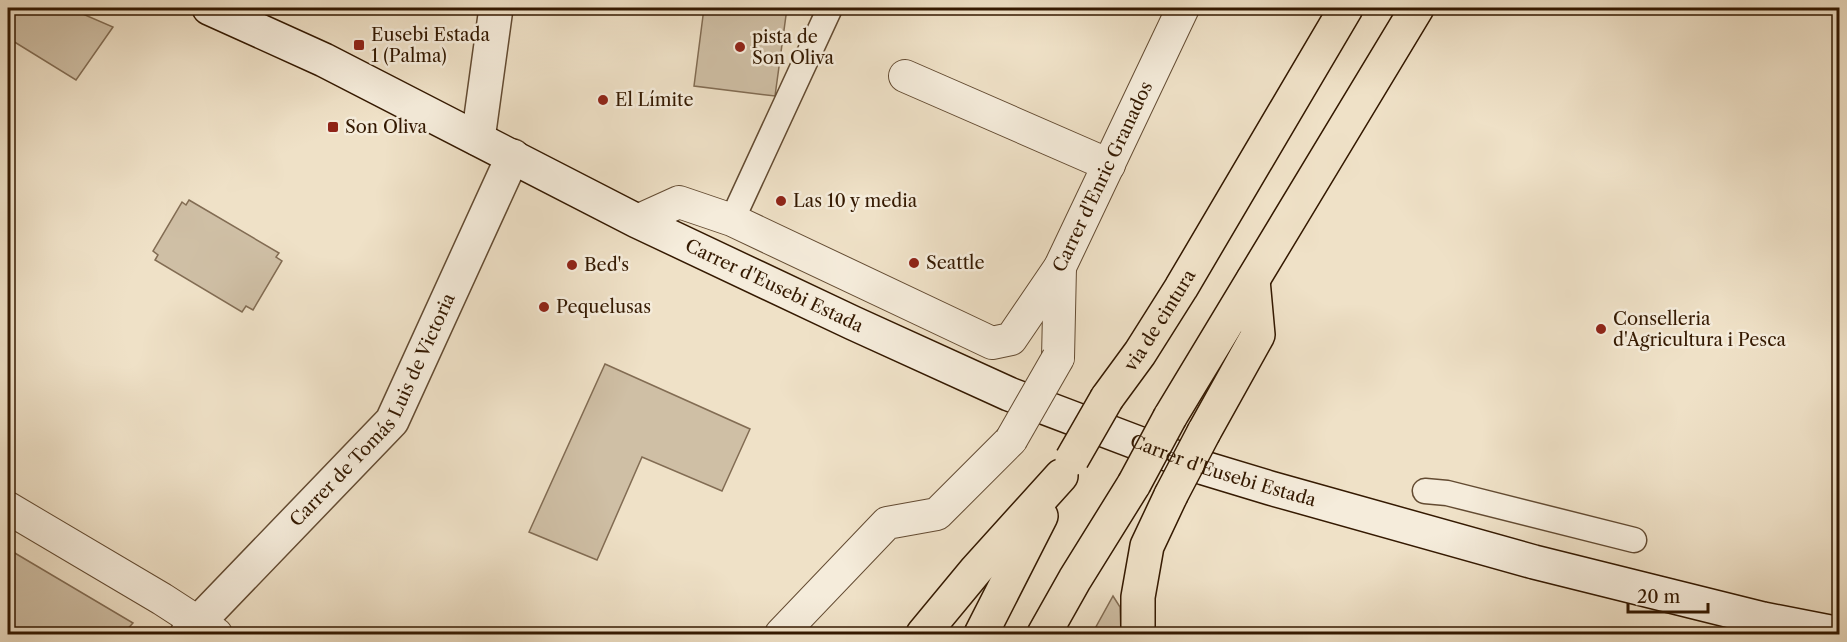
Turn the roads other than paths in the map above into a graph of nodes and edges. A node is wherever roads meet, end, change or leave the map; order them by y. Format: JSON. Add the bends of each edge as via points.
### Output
{"nodes":[{"id":1,"x":209,"y":8,"type":"edge"},
{"id":2,"x":496,"y":8,"type":"edge"},
{"id":3,"x":830,"y":8,"type":"edge"},
{"id":4,"x":1183,"y":8,"type":"edge"},
{"id":5,"x":1346,"y":8,"type":"edge"},
{"id":6,"x":1417,"y":8,"type":"edge"},
{"id":7,"x":905,"y":76,"type":"dead end"},
{"id":8,"x":478,"y":139,"type":"junction"},
{"id":9,"x":513,"y":156,"type":"junction"},
{"id":10,"x":1109,"y":165,"type":"junction"},
{"id":11,"x":732,"y":220,"type":"junction"},
{"id":12,"x":638,"y":221,"type":"junction"},
{"id":13,"x":1060,"y":267,"type":"junction"},
{"id":14,"x":1253,"y":280,"type":"junction"},
{"id":15,"x":1067,"y":467,"type":"junction"},
{"id":16,"x":1425,"y":491,"type":"dead end"},
{"id":17,"x":8,"y":508,"type":"edge"},
{"id":18,"x":1634,"y":540,"type":"dead end"},
{"id":19,"x":200,"y":631,"type":"edge"},
{"id":20,"x":781,"y":634,"type":"edge"},
{"id":21,"x":923,"y":634,"type":"edge"},
{"id":22,"x":981,"y":634,"type":"edge"},
{"id":23,"x":1044,"y":634,"type":"edge"},
{"id":24,"x":1138,"y":634,"type":"edge"},
{"id":25,"x":1839,"y":634,"type":"edge"}],
"edges":[{"from":1,"to":8,"type":"main road","name":"Carrer d'Eusebi Estada","via":[[324,60]]},
{"from":2,"to":8,"type":"main road"},
{"from":3,"to":11,"type":"street"},
{"from":4,"to":10,"type":"street","name":"Carrer d'Enric Granados"},
{"from":5,"to":15,"type":"highway","name":"via de cintura","bridge":true,"via":[[1181,288],[1107,398]]},
{"from":6,"to":14,"type":"highway"},
{"from":7,"to":10,"type":"street"},
{"from":8,"to":9,"type":"main road","name":"Carrer d'Eusebi Estada"},
{"from":9,"to":12,"type":"main road","name":"Carrer d'Eusebi Estada"},
{"from":9,"to":19,"type":"main road","name":"Carrer de Tomás Luis de Victoria","via":[[392,421]]},
{"from":10,"to":13,"type":"street","name":"Carrer d'Enric Granados"},
{"from":11,"to":12,"type":"street","via":[[679,202]]},
{"from":11,"to":13,"type":"street","name":"Carrer d'Enric Granados","via":[[992,343],[1011,339]]},
{"from":12,"to":25,"type":"main road","name":"Carrer d'Eusebi Estada","via":[[1010,394],[1204,468],[1533,562]]},
{"from":13,"to":20,"type":"street","bridge":true,"via":[[1058,358],[1011,440],[937,514],[886,523]]},
{"from":14,"to":23,"type":"highway","bridge":true},
{"from":14,"to":24,"type":"highway","bridge":true,"via":[[1258,335],[1147,546],[1138,597]]},
{"from":15,"to":21,"type":"highway"},
{"from":15,"to":22,"type":"highway","name":"via de cintura"},
{"from":16,"to":18,"type":"street","via":[[1447,493]]},
{"from":17,"to":19,"type":"street","via":[[162,600]]}]}
